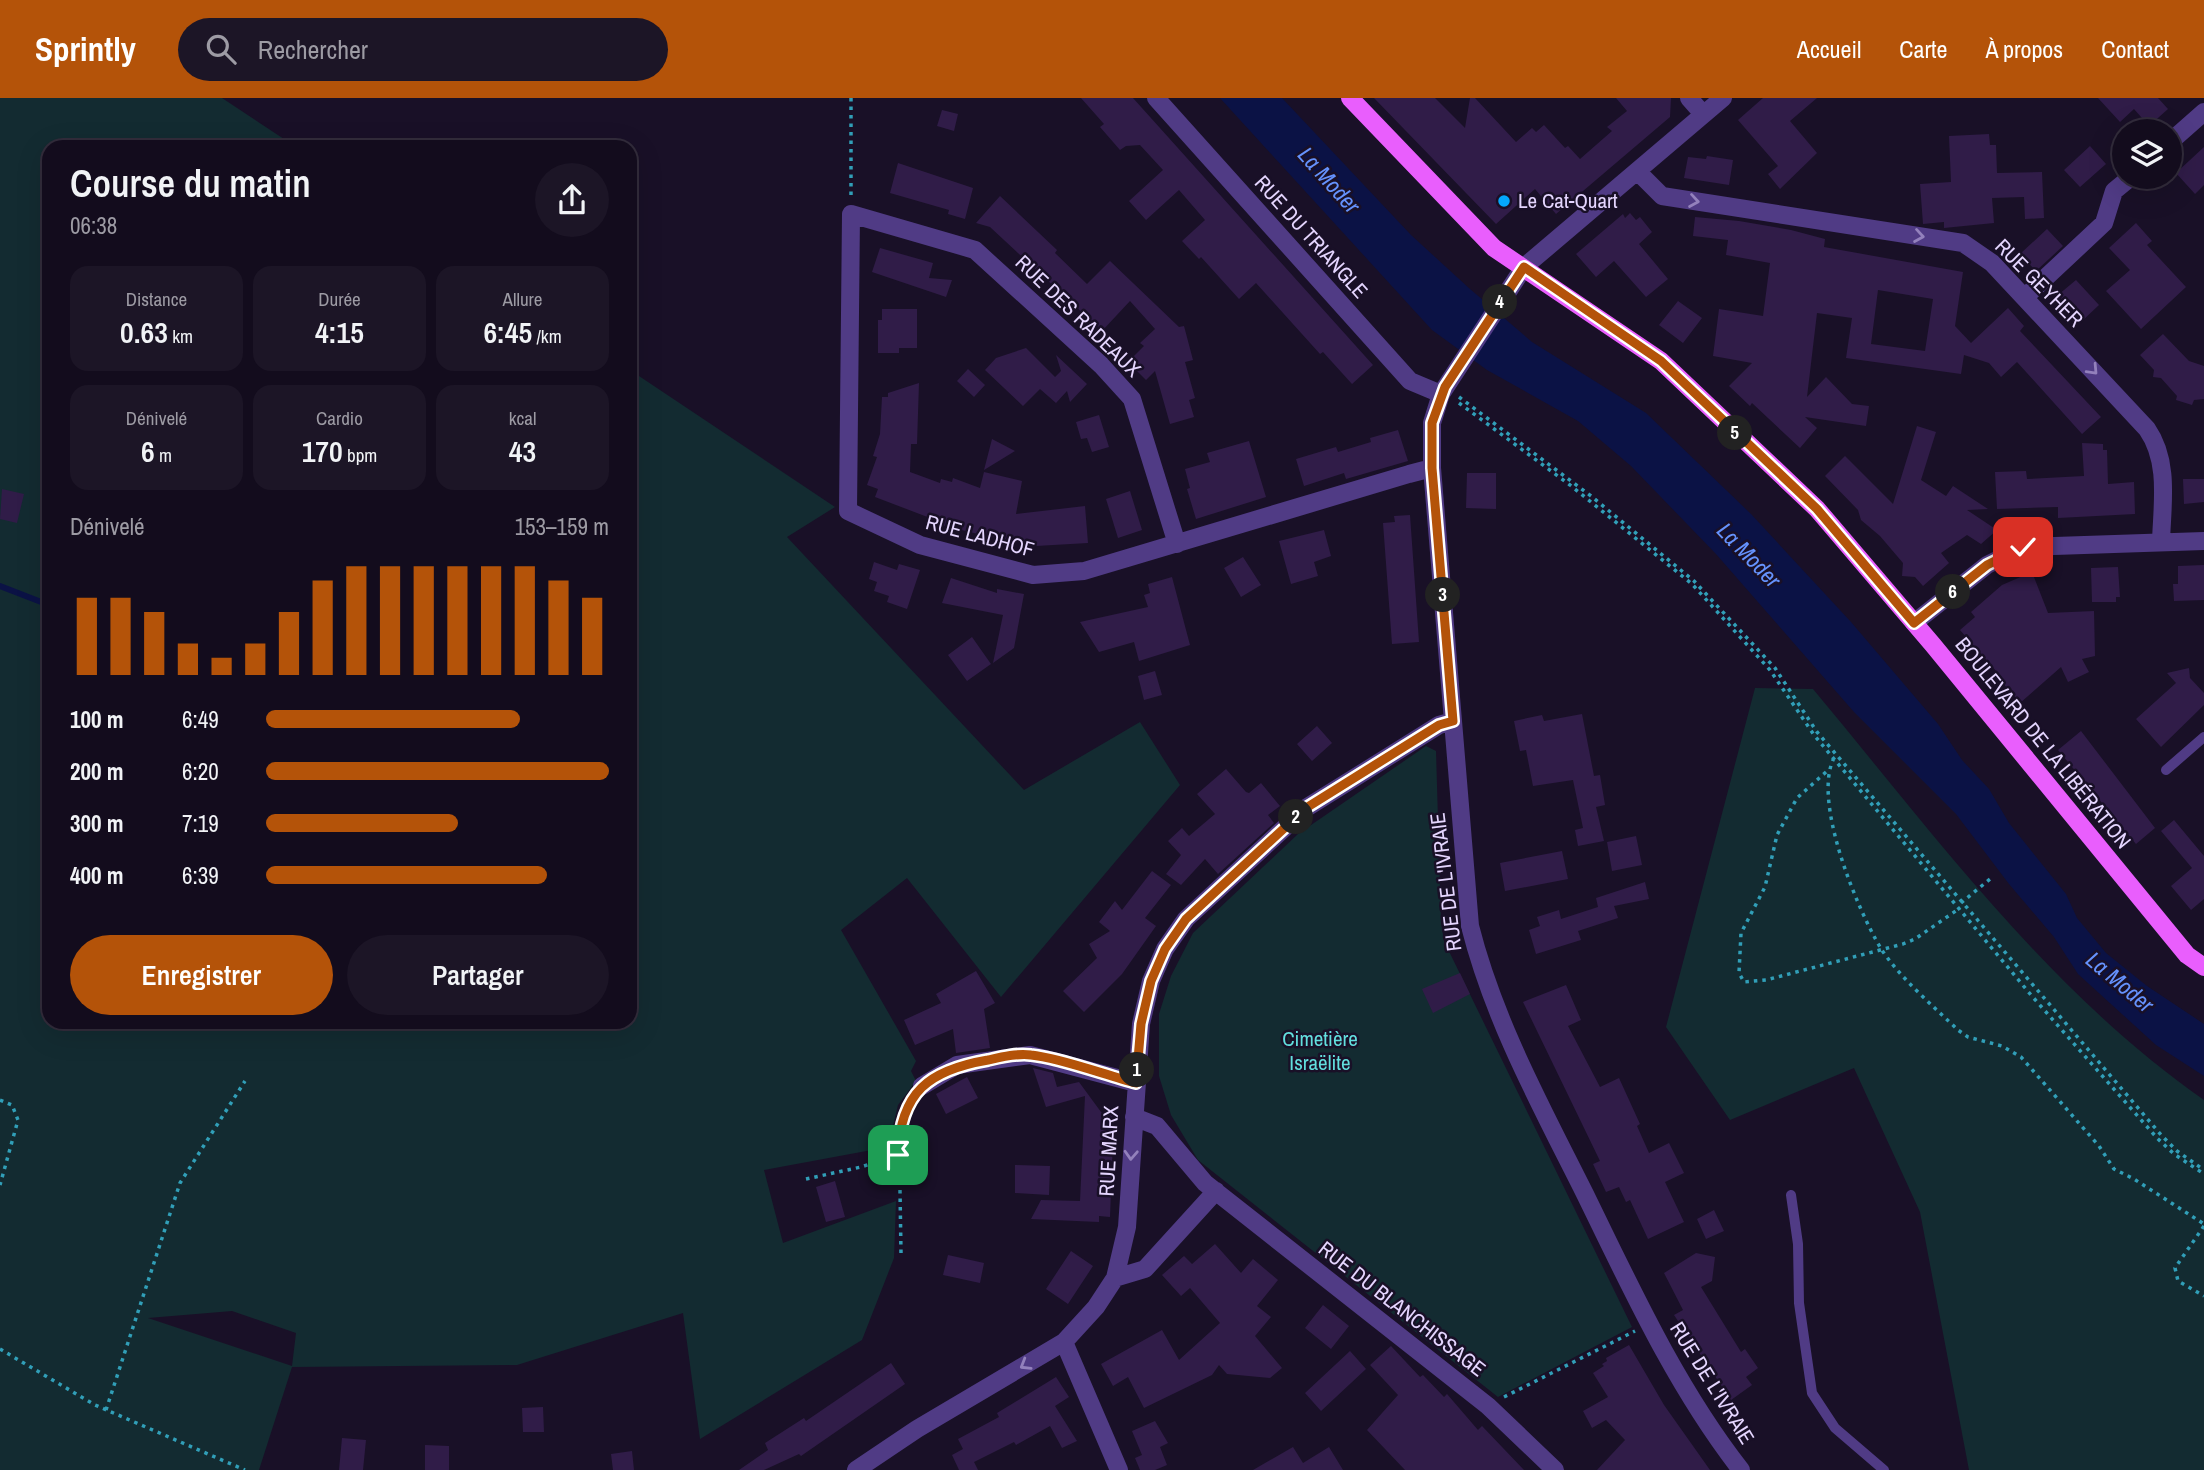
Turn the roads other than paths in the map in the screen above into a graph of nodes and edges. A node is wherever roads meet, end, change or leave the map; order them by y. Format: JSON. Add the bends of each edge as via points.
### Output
{"nodes":[{"id":1,"x":1156,"y":98,"type":"edge"},
{"id":2,"x":1350,"y":98,"type":"edge"},
{"id":3,"x":1689,"y":98,"type":"edge"},
{"id":4,"x":1723,"y":98,"type":"edge"},
{"id":5,"x":2204,"y":111,"type":"edge"},
{"id":6,"x":1703,"y":114,"type":"junction"},
{"id":7,"x":2182,"y":131,"type":"edge"},
{"id":8,"x":1637,"y":170,"type":"junction"},
{"id":9,"x":2116,"y":189,"type":"edge"},
{"id":10,"x":851,"y":214,"type":"joint"},
{"id":11,"x":1524,"y":267,"type":"junction"},
{"id":12,"x":2025,"y":297,"type":"junction"},
{"id":13,"x":1450,"y":396,"type":"junction"},
{"id":14,"x":1432,"y":468,"type":"junction"},
{"id":15,"x":2204,"y":541,"type":"edge"},
{"id":16,"x":2161,"y":542,"type":"junction"},
{"id":17,"x":1177,"y":544,"type":"junction"},
{"id":18,"x":1914,"y":623,"type":"junction"},
{"id":19,"x":1453,"y":721,"type":"junction"},
{"id":20,"x":2204,"y":737,"type":"edge"},
{"id":21,"x":2166,"y":770,"type":"dead end"},
{"id":22,"x":2204,"y":967,"type":"edge"},
{"id":23,"x":1136,"y":1083,"type":"junction"},
{"id":24,"x":922,"y":1086,"type":"road end"},
{"id":25,"x":1134,"y":1117,"type":"junction"},
{"id":26,"x":1216,"y":1191,"type":"junction"},
{"id":27,"x":1791,"y":1195,"type":"dead end"},
{"id":28,"x":1115,"y":1278,"type":"junction"},
{"id":29,"x":1063,"y":1342,"type":"junction"},
{"id":30,"x":856,"y":1470,"type":"edge"},
{"id":31,"x":1118,"y":1470,"type":"edge"},
{"id":32,"x":1555,"y":1470,"type":"edge"},
{"id":33,"x":1741,"y":1470,"type":"edge"},
{"id":34,"x":1884,"y":1470,"type":"edge"}],
"edges":[{"from":1,"to":13,"type":"street","name":"RUE DU TRIANGLE","via":[[1410,381]]},
{"from":2,"to":11,"type":"main road","name":"BOULEVARD DE LA LIBÉRATION","via":[[1494,248]]},
{"from":3,"to":6,"type":"street"},
{"from":4,"to":6,"type":"street","name":"RUE DE L'IVRAIE"},
{"from":5,"to":7,"type":"street"},
{"from":6,"to":8,"type":"street","name":"RUE DE L'IVRAIE"},
{"from":8,"to":11,"type":"street","name":"RUE DE L'IVRAIE"},
{"from":8,"to":12,"type":"street","name":"RUE GEYHER","one_way":true,"via":[[1662,196],[1963,243],[1993,263]]},
{"from":9,"to":12,"type":"street","via":[[2104,223]]},
{"from":10,"to":17,"type":"street","name":"RUE DES RADEAUX","via":[[975,250],[1101,365],[1132,399]]},
{"from":10,"to":17,"type":"street","name":"RUE LADHOF","via":[[848,511],[920,545],[1033,575],[1084,571]]},
{"from":11,"to":13,"type":"street","name":"RUE DE L'IVRAIE","via":[[1453,374]]},
{"from":11,"to":18,"type":"main road","name":"BOULEVARD DE LA LIBÉRATION","via":[[1661,361],[1817,509]]},
{"from":12,"to":16,"type":"street","name":"RUE GEYHER","one_way":true,"via":[[2157,443],[2162,470]]},
{"from":13,"to":14,"type":"street","name":"RUE DE L'IVRAIE","via":[[1432,423]]},
{"from":14,"to":17,"type":"street","name":"RUE LADHOF"},
{"from":14,"to":19,"type":"street","name":"RUE DE L'IVRAIE"},
{"from":15,"to":16,"type":"street"},
{"from":16,"to":18,"type":"street","via":[[2023,547],[1987,565]]},
{"from":18,"to":22,"type":"main road","name":"BOULEVARD DE LA LIBÉRATION","via":[[2187,956]]},
{"from":19,"to":23,"type":"street","name":"RUE MARX","via":[[1439,725],[1306,808],[1186,919],[1165,949],[1151,981],[1141,1024]]},
{"from":19,"to":33,"type":"street","name":"RUE DE L'IVRAIE","via":[[1470,926],[1502,1026],[1649,1324]]},
{"from":20,"to":21,"type":"lane"},
{"from":23,"to":24,"type":"street","via":[[1030,1055],[957,1065]]},
{"from":23,"to":25,"type":"street","name":"RUE MARX"},
{"from":25,"to":26,"type":"street","name":"RUE DU BLANCHISSAGE","via":[[1157,1126]]},
{"from":25,"to":28,"type":"street","name":"RUE MARX","one_way":true,"via":[[1127,1227]]},
{"from":26,"to":28,"type":"street","via":[[1145,1269]]},
{"from":26,"to":32,"type":"street","name":"RUE DU BLANCHISSAGE","via":[[1488,1406]]},
{"from":27,"to":34,"type":"lane","via":[[1812,1393],[1835,1427]]},
{"from":28,"to":29,"type":"street","name":"RUE MARX","via":[[1096,1307]]},
{"from":29,"to":30,"type":"street","name":"RUE MARX","one_way":true},
{"from":29,"to":31,"type":"street"}]}
